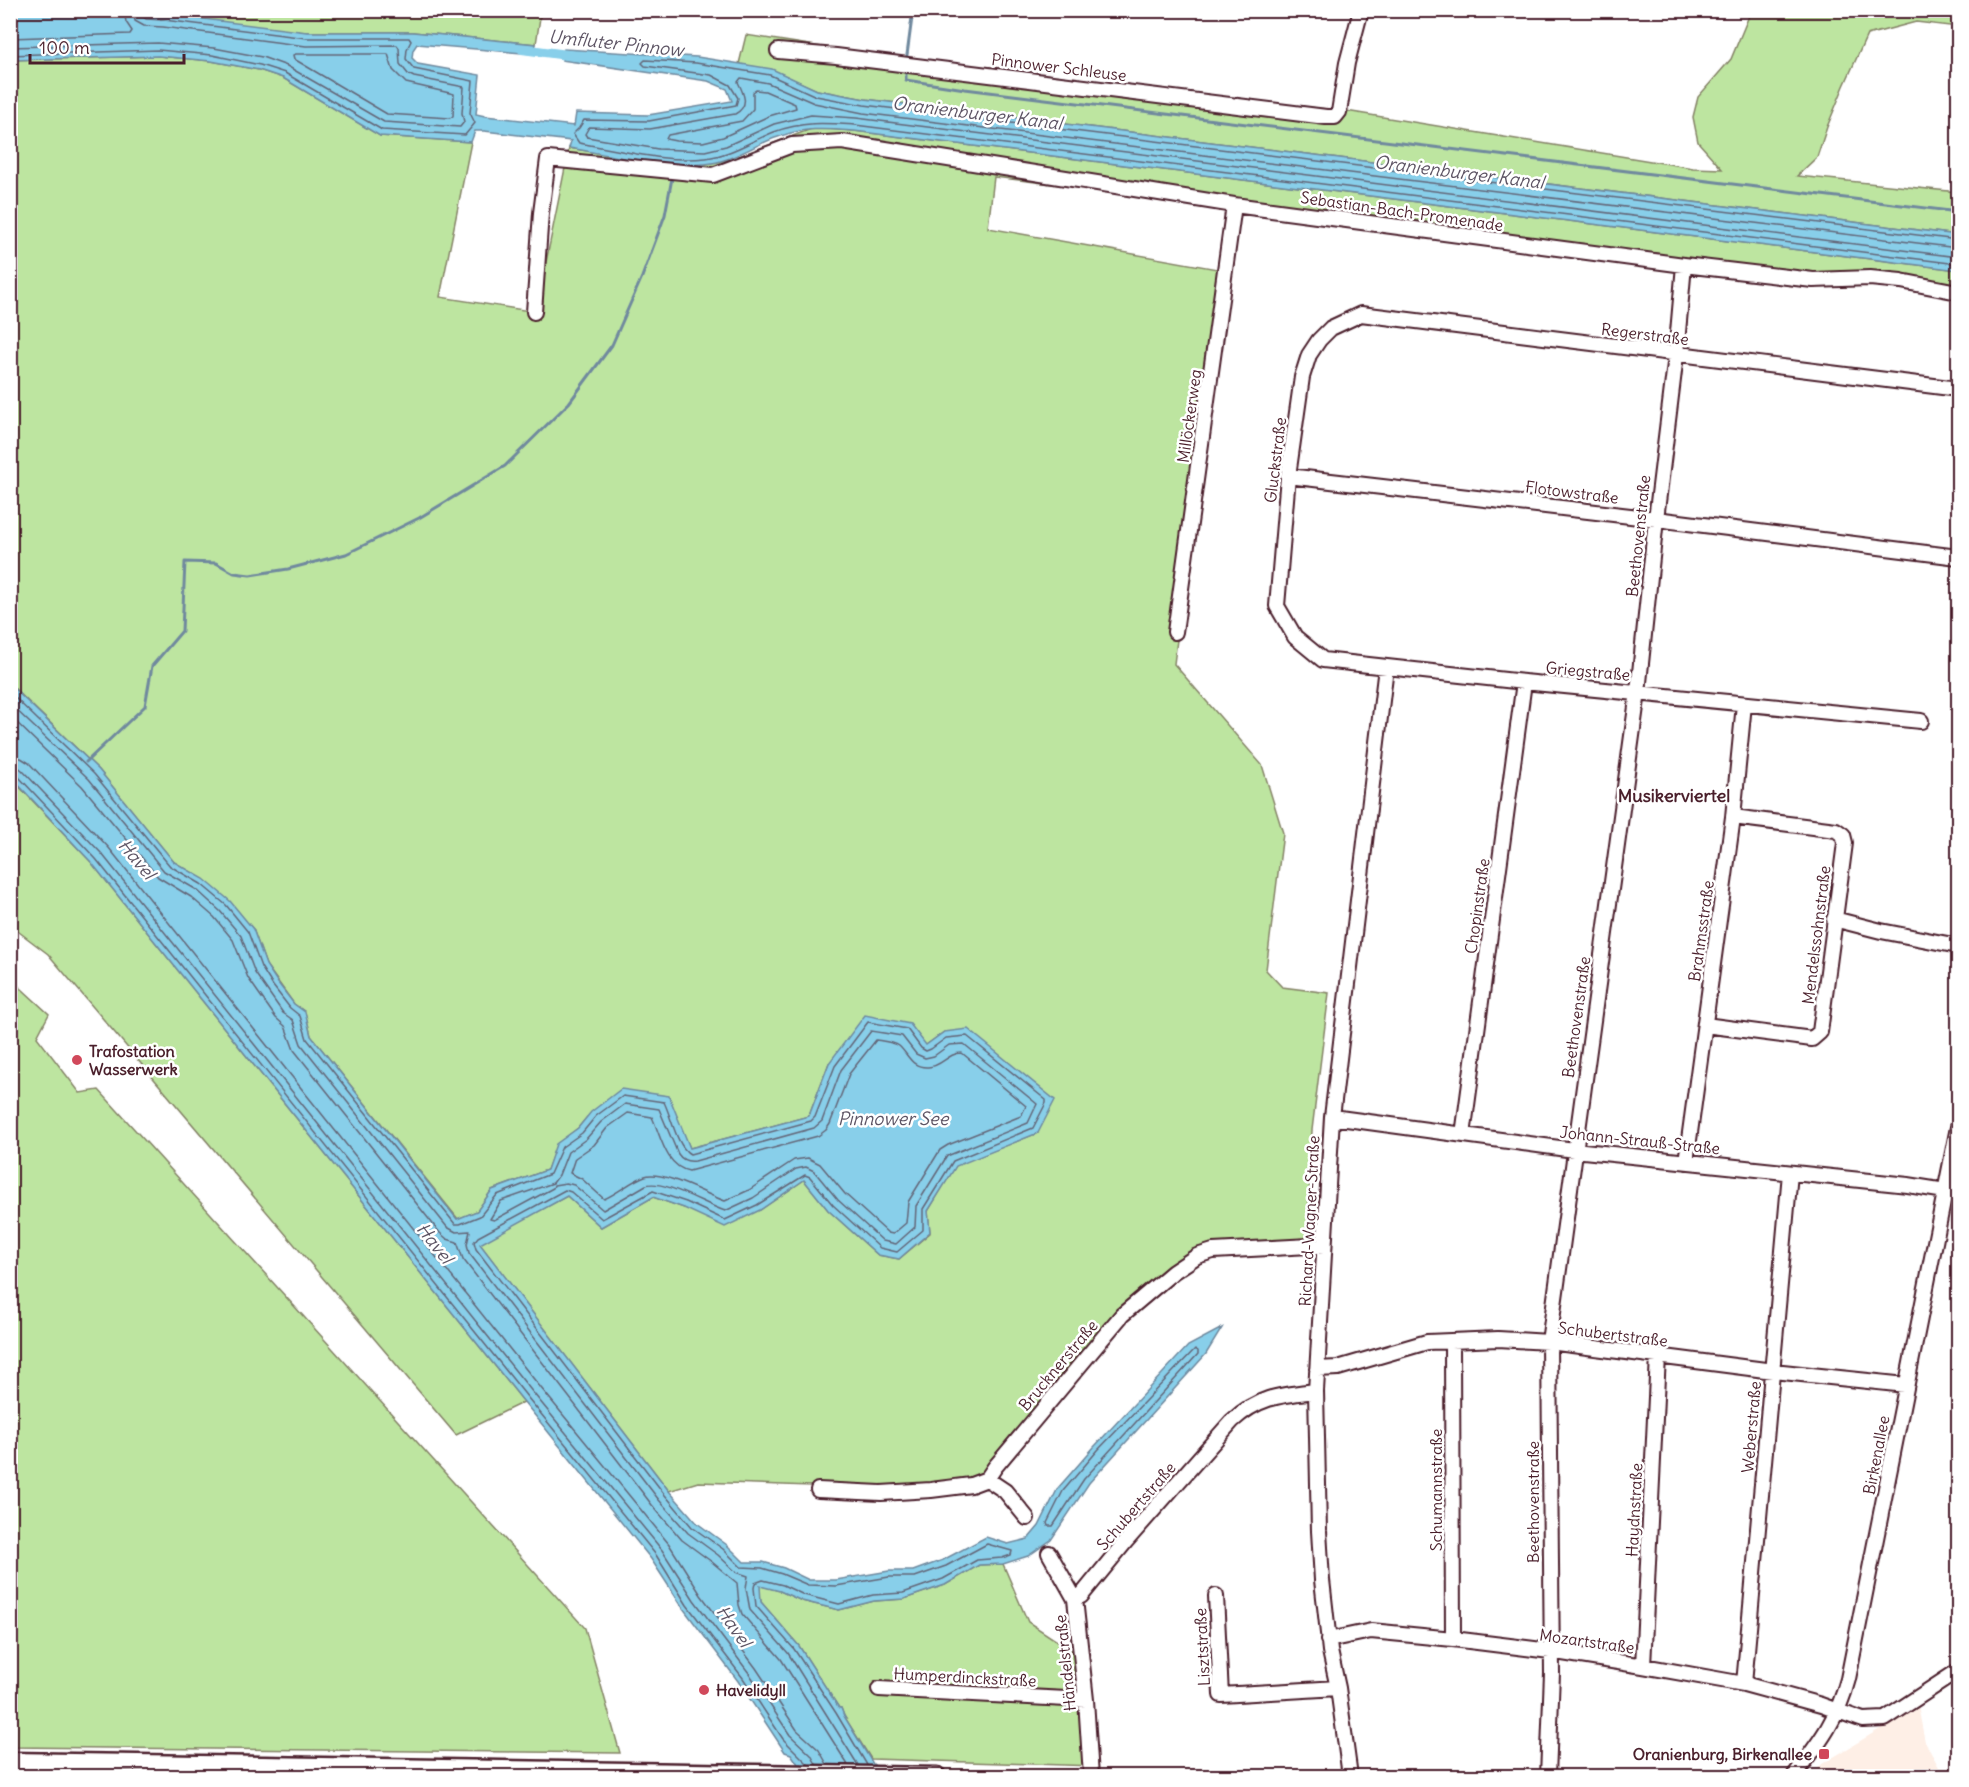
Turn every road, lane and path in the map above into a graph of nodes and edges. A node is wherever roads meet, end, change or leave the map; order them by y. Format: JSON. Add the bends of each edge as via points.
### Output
{"nodes":[{"id":1,"x":1361,"y":10,"type":"edge"},
{"id":2,"x":778,"y":51,"type":"dead end"},
{"id":3,"x":1234,"y":205,"type":"junction"},
{"id":4,"x":1684,"y":265,"type":"junction"},
{"id":5,"x":1959,"y":292,"type":"edge"},
{"id":6,"x":534,"y":312,"type":"dead end"},
{"id":7,"x":1330,"y":327,"type":"joint"},
{"id":8,"x":1676,"y":355,"type":"junction"},
{"id":9,"x":1959,"y":389,"type":"edge"},
{"id":10,"x":1288,"y":476,"type":"junction"},
{"id":11,"x":1656,"y":519,"type":"junction"},
{"id":12,"x":1959,"y":558,"type":"edge"},
{"id":13,"x":1277,"y":606,"type":"joint"},
{"id":14,"x":1175,"y":632,"type":"dead end"},
{"id":15,"x":1386,"y":668,"type":"junction"},
{"id":16,"x":1524,"y":682,"type":"junction"},
{"id":17,"x":1638,"y":692,"type":"junction"},
{"id":18,"x":1744,"y":704,"type":"junction"},
{"id":19,"x":1922,"y":720,"type":"dead end"},
{"id":20,"x":1733,"y":817,"type":"junction"},
{"id":21,"x":1834,"y":919,"type":"junction"},
{"id":22,"x":1959,"y":946,"type":"edge"},
{"id":23,"x":1705,"y":1025,"type":"junction"},
{"id":24,"x":1332,"y":1117,"type":"junction"},
{"id":25,"x":1959,"y":1127,"type":"edge"},
{"id":26,"x":1463,"y":1134,"type":"junction"},
{"id":27,"x":1574,"y":1150,"type":"junction"},
{"id":28,"x":1686,"y":1162,"type":"junction"},
{"id":29,"x":1790,"y":1173,"type":"junction"},
{"id":30,"x":1952,"y":1192,"type":"edge"},
{"id":31,"x":1324,"y":1247,"type":"junction"},
{"id":32,"x":1452,"y":1342,"type":"junction"},
{"id":33,"x":1549,"y":1342,"type":"junction"},
{"id":34,"x":1658,"y":1356,"type":"junction"},
{"id":35,"x":1317,"y":1369,"type":"junction"},
{"id":36,"x":1773,"y":1371,"type":"junction"},
{"id":37,"x":1906,"y":1385,"type":"junction"},
{"id":38,"x":1316,"y":1391,"type":"junction"},
{"id":39,"x":987,"y":1479,"type":"junction"},
{"id":40,"x":818,"y":1490,"type":"dead end"},
{"id":41,"x":1027,"y":1518,"type":"dead end"},
{"id":42,"x":1049,"y":1553,"type":"dead end"},
{"id":43,"x":1216,"y":1596,"type":"dead end"},
{"id":44,"x":1075,"y":1599,"type":"junction"},
{"id":45,"x":1454,"y":1639,"type":"junction"},
{"id":46,"x":1328,"y":1640,"type":"junction"},
{"id":47,"x":1550,"y":1652,"type":"junction"},
{"id":48,"x":1643,"y":1666,"type":"junction"},
{"id":49,"x":1959,"y":1671,"type":"edge"},
{"id":50,"x":1744,"y":1684,"type":"junction"},
{"id":51,"x":879,"y":1689,"type":"dead end"},
{"id":52,"x":1338,"y":1689,"type":"junction"},
{"id":53,"x":1086,"y":1700,"type":"junction"},
{"id":54,"x":1838,"y":1712,"type":"junction"},
{"id":55,"x":10,"y":1761,"type":"edge"},
{"id":56,"x":617,"y":1774,"type":"edge"},
{"id":57,"x":906,"y":1776,"type":"edge"},
{"id":58,"x":938,"y":1776,"type":"edge"},
{"id":59,"x":1091,"y":1776,"type":"edge"},
{"id":60,"x":1350,"y":1776,"type":"edge"},
{"id":61,"x":1548,"y":1776,"type":"edge"},
{"id":62,"x":1794,"y":1776,"type":"edge"}],
"edges":[{"from":1,"to":2,"type":"street","name":"Pinnower Schleuse","via":[[1335,117]]},
{"from":3,"to":4,"type":"street","name":"Sebastian-Bach-Promenade"},
{"from":3,"to":6,"type":"street","name":"Sebastian-Bach-Promenade","via":[[842,142],[792,145],[713,175],[548,159]]},
{"from":3,"to":14,"type":"street","name":"Millöckerweg"},
{"from":4,"to":5,"type":"street","name":"Sebastian-Bach-Promenade","via":[[1814,280],[1881,279]]},
{"from":4,"to":8,"type":"street","name":"Beethovenstraße"},
{"from":7,"to":8,"type":"street","name":"Regerstraße","via":[[1361,315]]},
{"from":7,"to":10,"type":"street","name":"Gluckstraße","via":[[1309,355],[1302,377]]},
{"from":8,"to":9,"type":"street","name":"Regerstraße"},
{"from":8,"to":11,"type":"street","name":"Beethovenstraße"},
{"from":10,"to":11,"type":"street","name":"Flotowstraße"},
{"from":10,"to":13,"type":"street","name":"Gluckstraße"},
{"from":11,"to":12,"type":"street","name":"Flotowstraße"},
{"from":11,"to":17,"type":"street","name":"Beethovenstraße"},
{"from":13,"to":15,"type":"street","name":"Griegstraße","via":[[1295,636],[1323,660]]},
{"from":15,"to":16,"type":"street","name":"Griegstraße"},
{"from":15,"to":24,"type":"street","name":"Richard-Wagner-Straße"},
{"from":16,"to":17,"type":"street","name":"Griegstraße"},
{"from":16,"to":26,"type":"street","name":"Chopinstraße"},
{"from":17,"to":18,"type":"street","name":"Griegstraße"},
{"from":17,"to":27,"type":"street","name":"Beethovenstraße"},
{"from":18,"to":19,"type":"street","name":"Griegstraße"},
{"from":18,"to":20,"type":"street","name":"Brahmsstraße"},
{"from":20,"to":21,"type":"street","name":"Mendelssohnstraße","via":[[1836,830],[1843,835]]},
{"from":20,"to":23,"type":"street","name":"Brahmsstraße"},
{"from":21,"to":22,"type":"street"},
{"from":21,"to":23,"type":"street","name":"Mendelssohnstraße","via":[[1820,1032],[1812,1039]]},
{"from":23,"to":28,"type":"street","name":"Brahmsstraße"},
{"from":24,"to":26,"type":"street","name":"Johann-Strauß-Straße"},
{"from":24,"to":31,"type":"street","name":"Richard-Wagner-Straße"},
{"from":25,"to":30,"type":"street","name":"Birkenallee"},
{"from":26,"to":27,"type":"street","name":"Johann-Strauß-Straße"},
{"from":27,"to":28,"type":"street","name":"Johann-Strauß-Straße"},
{"from":27,"to":33,"type":"street","name":"Beethovenstraße"},
{"from":28,"to":29,"type":"street","name":"Johann-Strauß-Straße"},
{"from":29,"to":30,"type":"street","name":"Johann-Strauß-Straße"},
{"from":29,"to":36,"type":"street","name":"Weberstraße"},
{"from":30,"to":37,"type":"street","name":"Birkenallee"},
{"from":31,"to":35,"type":"street","name":"Richard-Wagner-Straße"},
{"from":31,"to":39,"type":"street","name":"Brucknerstraße","via":[[1213,1251],[1197,1256],[1173,1272],[1122,1315]]},
{"from":32,"to":33,"type":"street","name":"Schubertstraße"},
{"from":32,"to":35,"type":"street","name":"Schubertstraße","via":[[1427,1342],[1338,1368]]},
{"from":32,"to":45,"type":"street","name":"Schumannstraße"},
{"from":33,"to":34,"type":"street","name":"Schubertstraße"},
{"from":33,"to":47,"type":"street","name":"Beethovenstraße"},
{"from":34,"to":36,"type":"street","name":"Schubertstraße"},
{"from":34,"to":48,"type":"street","name":"Haydnstraße"},
{"from":35,"to":38,"type":"street","name":"Richard-Wagner-Straße"},
{"from":36,"to":37,"type":"street","name":"Schubertstraße"},
{"from":36,"to":50,"type":"street","name":"Weberstraße"},
{"from":37,"to":54,"type":"street","name":"Birkenallee","via":[[1848,1679]]},
{"from":38,"to":44,"type":"street","name":"Schubertstraße","via":[[1267,1398],[1232,1420],[1082,1596]]},
{"from":38,"to":46,"type":"street","name":"Richard-Wagner-Straße","via":[[1319,1531]]},
{"from":39,"to":40,"type":"street","via":[[931,1490]]},
{"from":39,"to":41,"type":"street","via":[[1010,1497]]},
{"from":42,"to":44,"type":"street","name":"Händelstraße"},
{"from":43,"to":52,"type":"street","name":"Lisztstraße","via":[[1221,1695]]},
{"from":44,"to":53,"type":"street","name":"Händelstraße"},
{"from":45,"to":46,"type":"street","name":"Mozartstraße","via":[[1371,1631]]},
{"from":45,"to":47,"type":"street","name":"Mozartstraße"},
{"from":46,"to":52,"type":"street","name":"Richard-Wagner-Straße"},
{"from":47,"to":48,"type":"street","name":"Mozartstraße"},
{"from":47,"to":61,"type":"street","name":"Beethovenstraße"},
{"from":48,"to":50,"type":"street","name":"Mozartstraße"},
{"from":49,"to":54,"type":"street","name":"Mozartstraße","via":[[1885,1719],[1863,1719]]},
{"from":50,"to":54,"type":"street","name":"Mozartstraße"},
{"from":51,"to":53,"type":"street","name":"Humperdinckstraße"},
{"from":52,"to":60,"type":"street","name":"Richard-Wagner-Straße"},
{"from":53,"to":59,"type":"street","name":"Händelstraße"},
{"from":54,"to":62,"type":"street","name":"Birkenallee"},
{"from":55,"to":56,"type":"main road"},
{"from":56,"to":57,"type":"main road"},
{"from":57,"to":58,"type":"main road"}]}
